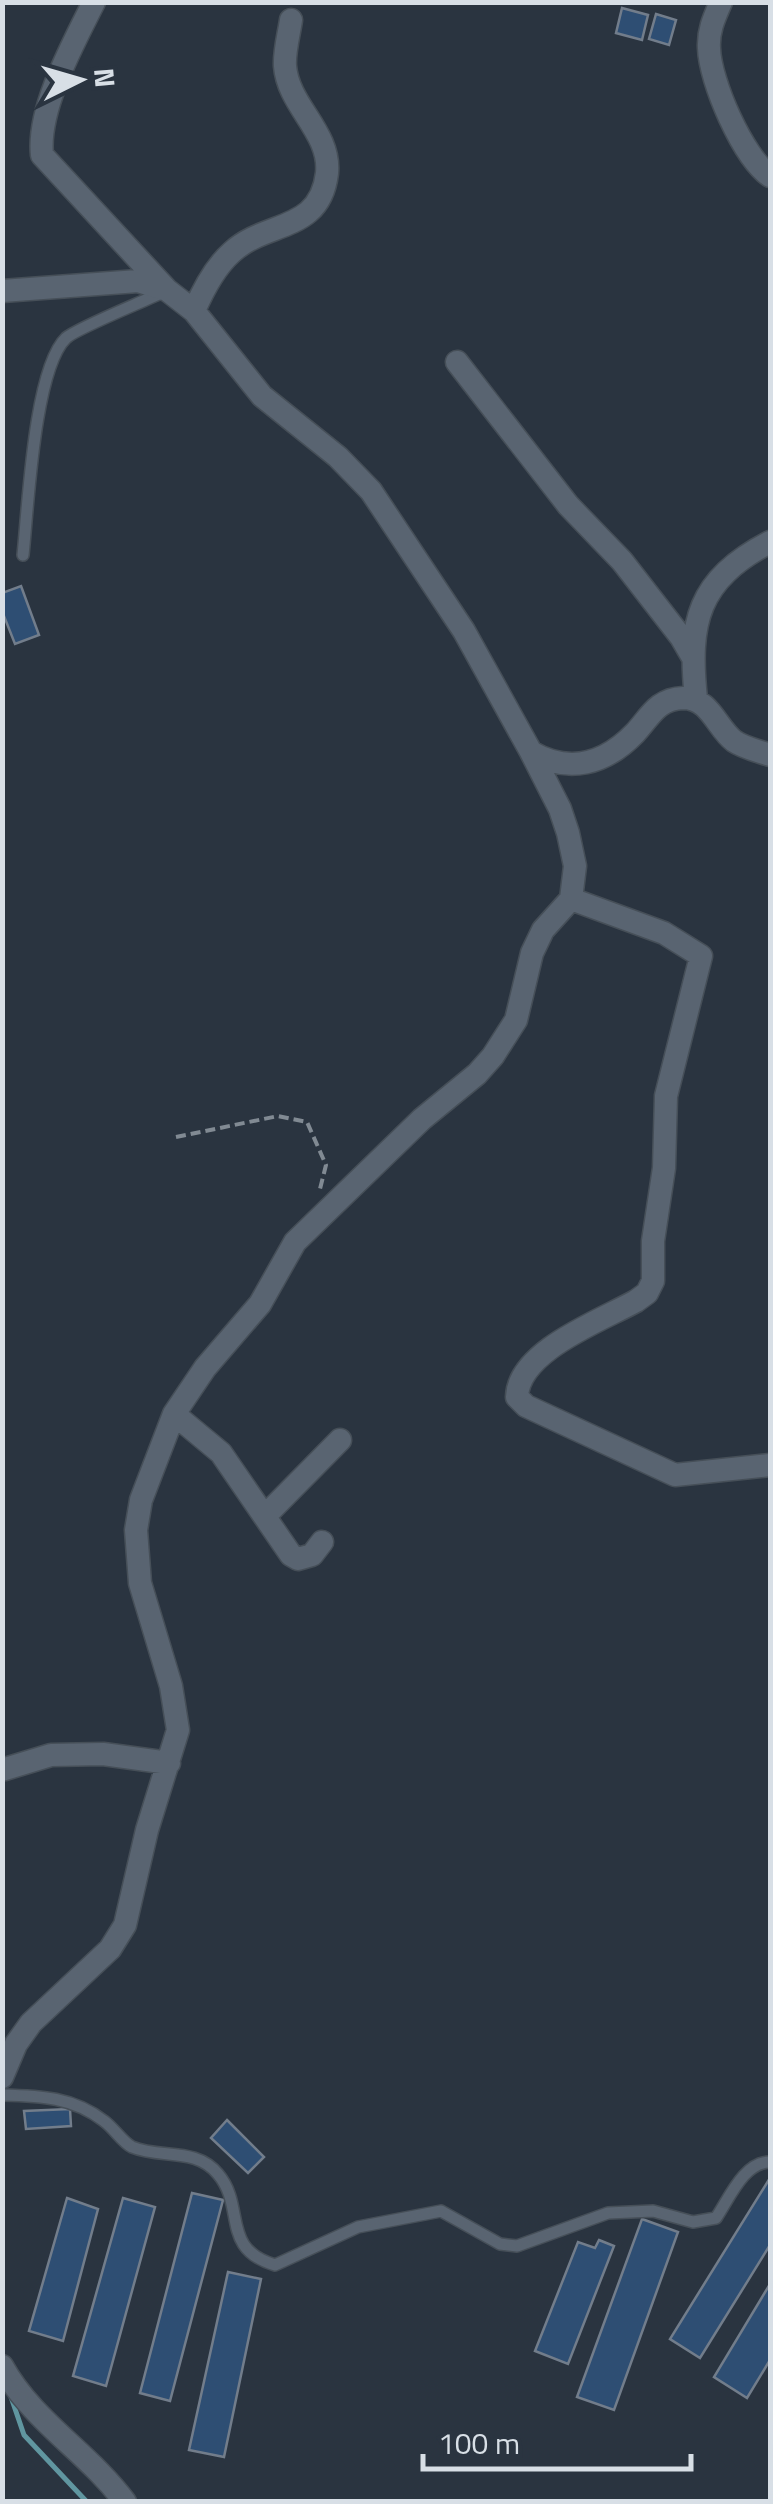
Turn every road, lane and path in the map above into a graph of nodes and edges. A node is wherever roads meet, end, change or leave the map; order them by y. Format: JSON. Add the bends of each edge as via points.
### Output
{"nodes":[{"id":1,"x":94,"y":2,"type":"edge"},
{"id":2,"x":721,"y":2,"type":"edge"},
{"id":3,"x":291,"y":20,"type":"dead end"},
{"id":4,"x":770,"y":176,"type":"edge"},
{"id":5,"x":167,"y":290,"type":"junction"},
{"id":6,"x":2,"y":291,"type":"edge"},
{"id":7,"x":194,"y":310,"type":"junction"},
{"id":8,"x":458,"y":362,"type":"dead end"},
{"id":9,"x":770,"y":542,"type":"edge"},
{"id":10,"x":23,"y":555,"type":"dead end"},
{"id":11,"x":692,"y":656,"type":"junction"},
{"id":12,"x":696,"y":700,"type":"junction"},
{"id":13,"x":531,"y":752,"type":"junction"},
{"id":14,"x":770,"y":755,"type":"edge"},
{"id":15,"x":570,"y":899,"type":"junction"},
{"id":16,"x":176,"y":1137,"type":"dead end"},
{"id":17,"x":318,"y":1196,"type":"dead end"},
{"id":18,"x":174,"y":1414,"type":"junction"},
{"id":19,"x":340,"y":1440,"type":"dead end"},
{"id":20,"x":770,"y":1466,"type":"edge"},
{"id":21,"x":266,"y":1515,"type":"junction"},
{"id":22,"x":322,"y":1542,"type":"dead end"},
{"id":23,"x":168,"y":1762,"type":"junction"},
{"id":24,"x":6,"y":1768,"type":"dead end"},
{"id":25,"x":2,"y":2078,"type":"edge"},
{"id":26,"x":2,"y":2096,"type":"edge"},
{"id":27,"x":770,"y":2162,"type":"edge"},
{"id":28,"x":2,"y":2366,"type":"edge"},
{"id":29,"x":124,"y":2502,"type":"edge"}],
"edges":[{"from":1,"to":5,"type":"street","via":[[39,133],[42,155]]},
{"from":2,"to":4,"type":"street","via":[[711,25],[711,71],[754,160]]},
{"from":3,"to":7,"type":"street","via":[[285,68],[296,101],[322,139],[324,193],[312,212],[233,250]]},
{"from":5,"to":6,"type":"street","via":[[138,281]]},
{"from":5,"to":7,"type":"street"},
{"from":5,"to":10,"type":"lane","via":[[66,338],[46,375]]},
{"from":7,"to":13,"type":"street","via":[[262,396],[371,490],[464,631]]},
{"from":8,"to":11,"type":"street"},
{"from":9,"to":11,"type":"street","via":[[734,562],[717,582],[695,624]]},
{"from":11,"to":12,"type":"street"},
{"from":12,"to":13,"type":"street","via":[[656,706],[611,754],[587,762],[550,763]]},
{"from":12,"to":14,"type":"street","via":[[734,741]]},
{"from":13,"to":15,"type":"street","via":[[568,833],[575,866]]},
{"from":15,"to":18,"type":"street","via":[[532,952],[516,1020],[493,1056],[295,1242],[260,1304]]},
{"from":15,"to":20,"type":"street","via":[[664,933],[701,956],[666,1096],[653,1280],[636,1301],[544,1351],[517,1383],[517,1397],[675,1475]]},
{"from":16,"to":17,"type":"path","via":[[278,1116],[307,1122],[326,1165]]},
{"from":18,"to":21,"type":"street","via":[[221,1453]]},
{"from":18,"to":23,"type":"street","via":[[136,1530],[140,1583],[178,1730]]},
{"from":19,"to":21,"type":"street"},
{"from":21,"to":22,"type":"street","via":[[291,1555],[312,1555]]},
{"from":23,"to":24,"type":"street","via":[[50,1755]]},
{"from":23,"to":25,"type":"street","via":[[125,1925],[110,1950],[31,2023]]},
{"from":26,"to":27,"type":"lane","via":[[46,2096],[84,2106],[129,2146],[209,2165],[221,2176],[240,2242],[256,2259],[275,2265],[358,2226],[441,2211],[500,2244],[517,2246],[608,2213],[653,2211],[692,2222],[716,2218],[748,2170]]},
{"from":28,"to":29,"type":"street","via":[[39,2418]]}]}
